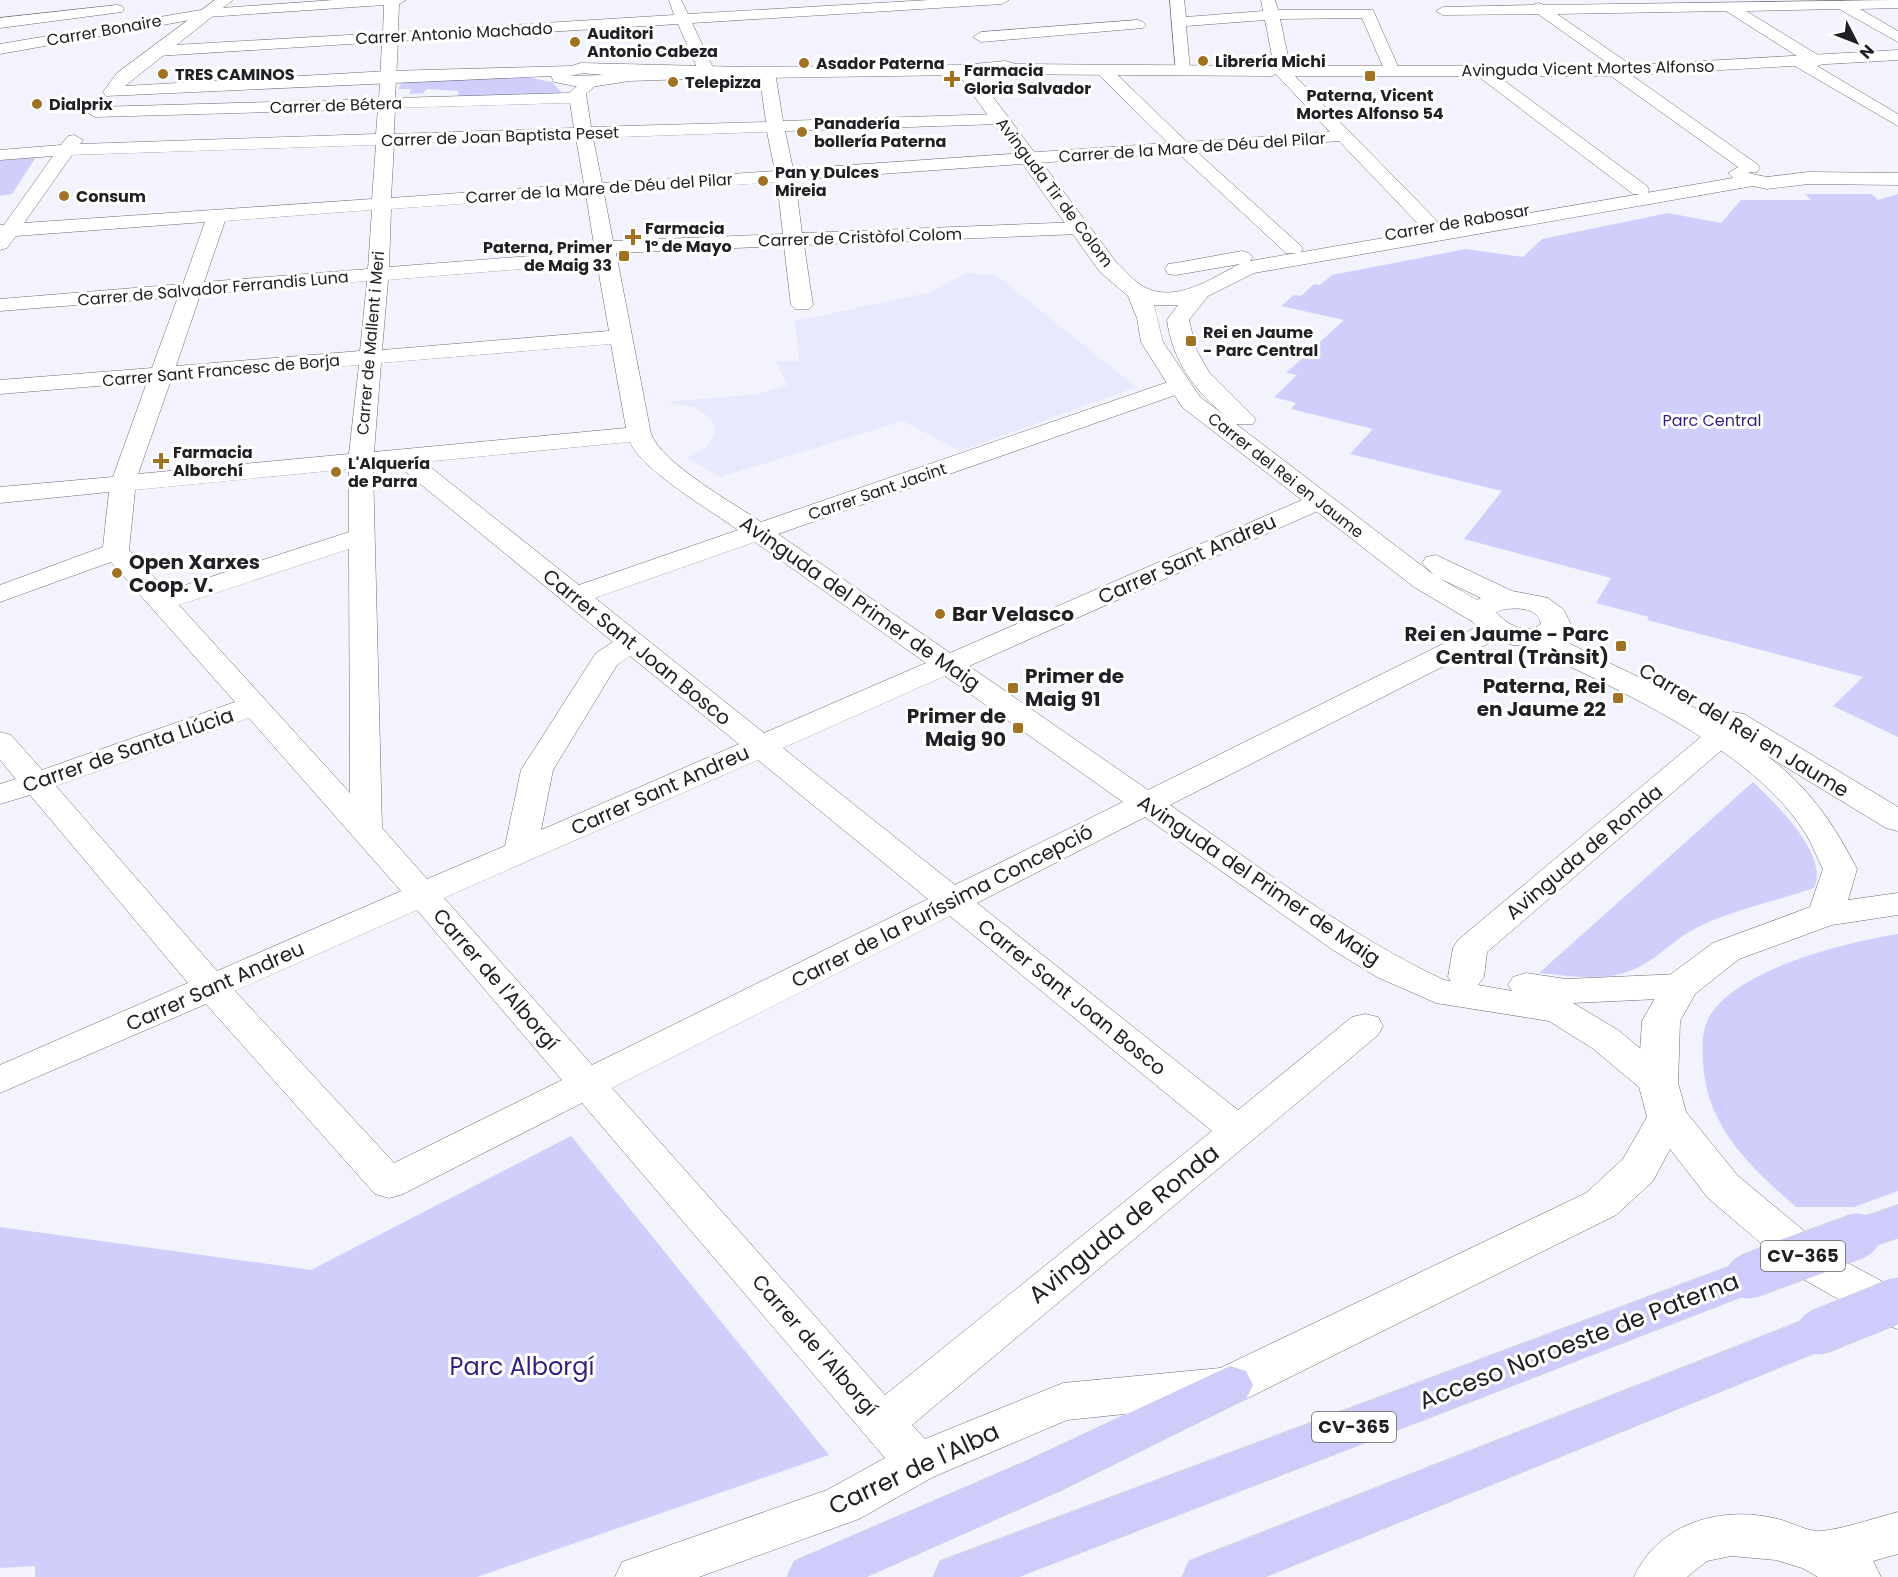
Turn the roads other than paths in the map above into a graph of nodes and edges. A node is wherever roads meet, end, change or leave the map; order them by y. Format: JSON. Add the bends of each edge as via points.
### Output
{"nodes":[{"id":1,"x":225,"y":0,"type":"edge"},
{"id":2,"x":392,"y":0,"type":"edge"},
{"id":3,"x":399,"y":0,"type":"edge"},
{"id":4,"x":674,"y":0,"type":"edge"},
{"id":5,"x":1002,"y":0,"type":"edge"},
{"id":6,"x":1177,"y":0,"type":"edge"},
{"id":7,"x":1529,"y":0,"type":"edge"},
{"id":8,"x":178,"y":2,"type":"dead end"},
{"id":9,"x":940,"y":2,"type":"edge"},
{"id":10,"x":1838,"y":2,"type":"edge"},
{"id":11,"x":1687,"y":4,"type":"edge"},
{"id":12,"x":1898,"y":4,"type":"edge"},
{"id":13,"x":204,"y":6,"type":"edge"},
{"id":14,"x":1728,"y":6,"type":"junction"},
{"id":15,"x":132,"y":7,"type":"dead end"},
{"id":16,"x":1269,"y":8,"type":"edge"},
{"id":17,"x":1542,"y":9,"type":"junction"},
{"id":18,"x":1443,"y":11,"type":"dead end"},
{"id":19,"x":684,"y":19,"type":"junction"},
{"id":20,"x":1179,"y":22,"type":"junction"},
{"id":21,"x":0,"y":23,"type":"edge"},
{"id":22,"x":1138,"y":25,"type":"dead end"},
{"id":23,"x":389,"y":37,"type":"junction"},
{"id":24,"x":981,"y":37,"type":"junction"},
{"id":25,"x":1898,"y":37,"type":"edge"},
{"id":26,"x":0,"y":49,"type":"edge"},
{"id":27,"x":157,"y":51,"type":"junction"},
{"id":28,"x":1895,"y":56,"type":"edge"},
{"id":29,"x":1817,"y":61,"type":"junction"},
{"id":30,"x":1799,"y":62,"type":"junction"},
{"id":31,"x":1007,"y":68,"type":"junction"},
{"id":32,"x":1281,"y":68,"type":"junction"},
{"id":33,"x":1102,"y":69,"type":"junction"},
{"id":34,"x":964,"y":70,"type":"junction"},
{"id":35,"x":1182,"y":70,"type":"junction"},
{"id":36,"x":1392,"y":71,"type":"junction"},
{"id":37,"x":1481,"y":71,"type":"junction"},
{"id":38,"x":1621,"y":71,"type":"junction"},
{"id":39,"x":707,"y":72,"type":"junction"},
{"id":40,"x":746,"y":72,"type":"junction"},
{"id":41,"x":767,"y":72,"type":"junction"},
{"id":42,"x":388,"y":76,"type":"junction"},
{"id":43,"x":601,"y":77,"type":"junction"},
{"id":44,"x":112,"y":92,"type":"junction"},
{"id":45,"x":577,"y":98,"type":"junction"},
{"id":46,"x":386,"y":104,"type":"junction"},
{"id":47,"x":95,"y":112,"type":"junction"},
{"id":48,"x":1895,"y":118,"type":"edge"},
{"id":49,"x":1000,"y":120,"type":"junction"},
{"id":50,"x":775,"y":127,"type":"junction"},
{"id":51,"x":583,"y":133,"type":"junction"},
{"id":52,"x":1342,"y":136,"type":"junction"},
{"id":53,"x":383,"y":139,"type":"junction"},
{"id":54,"x":1182,"y":147,"type":"junction"},
{"id":55,"x":67,"y":150,"type":"junction"},
{"id":56,"x":0,"y":155,"type":"edge"},
{"id":57,"x":1028,"y":158,"type":"junction"},
{"id":58,"x":1898,"y":172,"type":"edge"},
{"id":59,"x":1747,"y":174,"type":"junction"},
{"id":60,"x":785,"y":175,"type":"junction"},
{"id":61,"x":1777,"y":175,"type":"junction"},
{"id":62,"x":1898,"y":179,"type":"edge"},
{"id":63,"x":594,"y":189,"type":"junction"},
{"id":64,"x":1640,"y":190,"type":"junction"},
{"id":65,"x":380,"y":203,"type":"junction"},
{"id":66,"x":218,"y":214,"type":"junction"},
{"id":67,"x":1431,"y":226,"type":"junction"},
{"id":68,"x":1080,"y":228,"type":"junction"},
{"id":69,"x":2,"y":235,"type":"edge"},
{"id":70,"x":793,"y":240,"type":"junction"},
{"id":71,"x":1293,"y":249,"type":"junction"},
{"id":72,"x":605,"y":251,"type":"junction"},
{"id":73,"x":378,"y":274,"type":"junction"},
{"id":74,"x":1148,"y":277,"type":"junction"},
{"id":75,"x":1203,"y":290,"type":"junction"},
{"id":76,"x":191,"y":291,"type":"junction"},
{"id":77,"x":802,"y":305,"type":"dead end"},
{"id":78,"x":0,"y":306,"type":"edge"},
{"id":79,"x":621,"y":338,"type":"junction"},
{"id":80,"x":369,"y":358,"type":"junction"},
{"id":81,"x":159,"y":374,"type":"junction"},
{"id":82,"x":1179,"y":386,"type":"junction"},
{"id":83,"x":0,"y":387,"type":"edge"},
{"id":84,"x":639,"y":434,"type":"junction"},
{"id":85,"x":401,"y":456,"type":"junction"},
{"id":86,"x":361,"y":460,"type":"junction"},
{"id":87,"x":123,"y":483,"type":"junction"},
{"id":88,"x":0,"y":495,"type":"edge"},
{"id":89,"x":1320,"y":501,"type":"junction"},
{"id":90,"x":759,"y":532,"type":"junction"},
{"id":91,"x":362,"y":537,"type":"junction"},
{"id":92,"x":116,"y":551,"type":"junction"},
{"id":93,"x":0,"y":594,"type":"edge"},
{"id":94,"x":574,"y":596,"type":"junction"},
{"id":95,"x":163,"y":601,"type":"junction"},
{"id":96,"x":1495,"y":615,"type":"junction"},
{"id":97,"x":1544,"y":631,"type":"junction"},
{"id":98,"x":632,"y":642,"type":"junction"},
{"id":99,"x":946,"y":664,"type":"junction"},
{"id":100,"x":256,"y":705,"type":"junction"},
{"id":101,"x":1719,"y":737,"type":"junction"},
{"id":102,"x":0,"y":741,"type":"edge"},
{"id":103,"x":761,"y":746,"type":"junction"},
{"id":104,"x":36,"y":783,"type":"junction"},
{"id":105,"x":0,"y":795,"type":"edge"},
{"id":106,"x":1146,"y":804,"type":"junction"},
{"id":107,"x":1898,"y":821,"type":"edge"},
{"id":108,"x":366,"y":830,"type":"junction"},
{"id":109,"x":520,"y":851,"type":"junction"},
{"id":110,"x":422,"y":894,"type":"junction"},
{"id":111,"x":953,"y":901,"type":"junction"},
{"id":112,"x":1898,"y":904,"type":"edge"},
{"id":113,"x":1826,"y":914,"type":"junction"},
{"id":114,"x":1390,"y":969,"type":"junction"},
{"id":115,"x":1466,"y":976,"type":"junction"},
{"id":116,"x":1680,"y":986,"type":"junction"},
{"id":117,"x":212,"y":988,"type":"junction"},
{"id":118,"x":1365,"y":1026,"type":"dead end"},
{"id":119,"x":0,"y":1080,"type":"edge"},
{"id":120,"x":587,"y":1084,"type":"junction"},
{"id":121,"x":1663,"y":1100,"type":"junction"},
{"id":122,"x":1238,"y":1131,"type":"junction"},
{"id":123,"x":1898,"y":1221,"type":"edge"},
{"id":124,"x":1898,"y":1300,"type":"edge"},
{"id":125,"x":1898,"y":1311,"type":"edge"},
{"id":126,"x":1230,"y":1385,"type":"junction"},
{"id":127,"x":883,"y":1423,"type":"junction"},
{"id":128,"x":917,"y":1463,"type":"junction"},
{"id":129,"x":1898,"y":1533,"type":"edge"},
{"id":130,"x":1839,"y":1565,"type":"edge"},
{"id":131,"x":639,"y":1577,"type":"edge"},
{"id":132,"x":812,"y":1577,"type":"edge"},
{"id":133,"x":958,"y":1577,"type":"edge"},
{"id":134,"x":1207,"y":1577,"type":"edge"},
{"id":135,"x":1658,"y":1577,"type":"edge"}],
"edges":[{"from":1,"to":13,"type":"street"},
{"from":2,"to":3,"type":"street"},
{"from":2,"to":13,"type":"street"},
{"from":2,"to":23,"type":"street","name":"Carrer de Mallent i Meri"},
{"from":4,"to":19,"type":"street"},
{"from":5,"to":9,"type":"street","name":"Carrer Antonio Machado"},
{"from":6,"to":20,"type":"street"},
{"from":7,"to":17,"type":"street"},
{"from":8,"to":13,"type":"street"},
{"from":9,"to":19,"type":"street","name":"Carrer Antonio Machado"},
{"from":9,"to":24,"type":"street"},
{"from":10,"to":12,"type":"street"},
{"from":10,"to":14,"type":"street"},
{"from":10,"to":25,"type":"street"},
{"from":11,"to":14,"type":"street"},
{"from":11,"to":17,"type":"street"},
{"from":13,"to":26,"type":"street","name":"Carrer Bonaire"},
{"from":13,"to":27,"type":"street"},
{"from":14,"to":29,"type":"street"},
{"from":15,"to":21,"type":"street"},
{"from":16,"to":20,"type":"street"},
{"from":16,"to":32,"type":"street"},
{"from":16,"to":36,"type":"street","via":[[1368,13]]},
{"from":17,"to":18,"type":"street"},
{"from":17,"to":38,"type":"street"},
{"from":19,"to":23,"type":"street","name":"Carrer Antonio Machado"},
{"from":19,"to":39,"type":"street"},
{"from":20,"to":35,"type":"street"},
{"from":22,"to":24,"type":"street"},
{"from":23,"to":27,"type":"street","name":"Carrer Antonio Machado"},
{"from":23,"to":42,"type":"street","name":"Carrer de Mallent i Meri"},
{"from":24,"to":31,"type":"street","via":[[1008,61]]},
{"from":27,"to":44,"type":"street","via":[[123,77]]},
{"from":28,"to":29,"type":"street","name":"Avinguda Vicent Mortes Alfonso"},
{"from":29,"to":30,"type":"street","name":"Avinguda Vicent Mortes Alfonso"},
{"from":30,"to":38,"type":"street","name":"Avinguda Vicent Mortes Alfonso"},
{"from":30,"to":48,"type":"street"},
{"from":31,"to":33,"type":"street","name":"Avinguda Vicent Mortes Alfonso"},
{"from":31,"to":34,"type":"street","name":"Avinguda Vicent Mortes Alfonso"},
{"from":32,"to":35,"type":"street","name":"Avinguda Vicent Mortes Alfonso"},
{"from":32,"to":36,"type":"street","name":"Avinguda Vicent Mortes Alfonso"},
{"from":32,"to":52,"type":"street"},
{"from":33,"to":35,"type":"street","name":"Avinguda Vicent Mortes Alfonso"},
{"from":33,"to":54,"type":"street"},
{"from":34,"to":41,"type":"street","name":"Avinguda Vicent Mortes Alfonso"},
{"from":34,"to":49,"type":"street","name":"Avinguda Tir de Colom"},
{"from":36,"to":37,"type":"street","name":"Avinguda Vicent Mortes Alfonso"},
{"from":37,"to":38,"type":"street","name":"Avinguda Vicent Mortes Alfonso"},
{"from":37,"to":64,"type":"street"},
{"from":38,"to":59,"type":"street"},
{"from":39,"to":40,"type":"street","name":"Avinguda Vicent Mortes Alfonso"},
{"from":39,"to":43,"type":"street","name":"Avinguda Vicent Mortes Alfonso"},
{"from":40,"to":41,"type":"street","name":"Avinguda Vicent Mortes Alfonso"},
{"from":40,"to":43,"type":"street","name":"Avinguda Vicent Mortes Alfonso"},
{"from":41,"to":50,"type":"street"},
{"from":42,"to":43,"type":"street","via":[[529,73],[564,74],[566,81]]},
{"from":42,"to":44,"type":"street"},
{"from":42,"to":46,"type":"street","name":"Carrer de Mallent i Meri"},
{"from":43,"to":45,"type":"street","via":[[578,92]]},
{"from":44,"to":47,"type":"street"},
{"from":45,"to":46,"type":"street","name":"Carrer de Bétera"},
{"from":45,"to":51,"type":"street","name":"Avinguda del Primer de Maig"},
{"from":46,"to":47,"type":"street","name":"Carrer de Bétera"},
{"from":46,"to":53,"type":"street","name":"Carrer de Mallent i Meri"},
{"from":47,"to":55,"type":"street"},
{"from":49,"to":50,"type":"street","name":"Carrer de Joan Baptista Peset"},
{"from":49,"to":57,"type":"street","name":"Avinguda Tir de Colom"},
{"from":50,"to":51,"type":"street","name":"Carrer de Joan Baptista Peset"},
{"from":50,"to":60,"type":"street"},
{"from":51,"to":53,"type":"street","name":"Carrer de Joan Baptista Peset"},
{"from":51,"to":63,"type":"street","name":"Avinguda del Primer de Maig"},
{"from":52,"to":54,"type":"street","name":"Carrer de la Mare de Déu del Pilar"},
{"from":52,"to":67,"type":"street"},
{"from":53,"to":55,"type":"street","name":"Carrer de Joan Baptista Peset"},
{"from":53,"to":65,"type":"street","name":"Carrer de Mallent i Meri"},
{"from":54,"to":57,"type":"street","name":"Carrer de la Mare de Déu del Pilar"},
{"from":54,"to":71,"type":"street"},
{"from":55,"to":56,"type":"street","name":"Carrer de Joan Baptista Peset"},
{"from":55,"to":69,"type":"street"},
{"from":57,"to":60,"type":"street","name":"Carrer de la Mare de Déu del Pilar"},
{"from":57,"to":68,"type":"street","name":"Avinguda Tir de Colom"},
{"from":58,"to":61,"type":"street"},
{"from":59,"to":61,"type":"street","via":[[1774,183]]},
{"from":59,"to":64,"type":"street","name":"Carrer de Rabosar"},
{"from":59,"to":75,"type":"street","name":"Carrer de Rabosar","via":[[1248,268]]},
{"from":60,"to":63,"type":"street","name":"Carrer de la Mare de Déu del Pilar"},
{"from":60,"to":70,"type":"street"},
{"from":61,"to":62,"type":"street"},
{"from":63,"to":65,"type":"street","name":"Carrer de la Mare de Déu del Pilar"},
{"from":63,"to":72,"type":"street","name":"Avinguda del Primer de Maig"},
{"from":64,"to":67,"type":"street","name":"Carrer de Rabosar"},
{"from":65,"to":66,"type":"street","name":"Carrer de la Mare de Déu del Pilar"},
{"from":65,"to":73,"type":"street","name":"Carrer de Mallent i Meri"},
{"from":66,"to":69,"type":"street","name":"Carrer de la Mare de Déu del Pilar"},
{"from":66,"to":76,"type":"street"},
{"from":67,"to":71,"type":"street","name":"Carrer de Rabosar"},
{"from":68,"to":70,"type":"street","name":"Carrer de Cristòfol Colom"},
{"from":68,"to":74,"type":"street","name":"Avinguda Tir de Colom","via":[[1108,267]]},
{"from":70,"to":72,"type":"street","name":"Carrer de Cristòfol Colom"},
{"from":70,"to":77,"type":"street"},
{"from":71,"to":74,"type":"street","name":"Carrer de Rabosar"},
{"from":72,"to":73,"type":"street","name":"Carrer de Salvador Ferrandis Luna"},
{"from":72,"to":79,"type":"street","name":"Avinguda del Primer de Maig"},
{"from":73,"to":76,"type":"street","name":"Carrer de Salvador Ferrandis Luna"},
{"from":73,"to":80,"type":"street","name":"Carrer de Mallent i Meri"},
{"from":74,"to":75,"type":"street","via":[[1203,277]]},
{"from":74,"to":75,"type":"street","via":[[1161,299]]},
{"from":74,"to":82,"type":"street","name":"Carrer del Rei en Jaume","via":[[1152,342]]},
{"from":75,"to":96,"type":"street","name":"Carrer del Rei en Jaume","via":[[1178,320],[1179,337],[1192,363],[1217,395],[1446,571]]},
{"from":76,"to":78,"type":"street","name":"Carrer de Salvador Ferrandis Luna"},
{"from":76,"to":81,"type":"street"},
{"from":79,"to":80,"type":"street","name":"Carrer Sant Francesc de Borja"},
{"from":79,"to":84,"type":"street","name":"Avinguda del Primer de Maig"},
{"from":80,"to":81,"type":"street","name":"Carrer Sant Francesc de Borja"},
{"from":80,"to":86,"type":"street","name":"Carrer de Mallent i Meri"},
{"from":81,"to":83,"type":"street","name":"Carrer Sant Francesc de Borja"},
{"from":81,"to":87,"type":"street"},
{"from":82,"to":89,"type":"street","name":"Carrer del Rei en Jaume","via":[[1191,402]]},
{"from":82,"to":90,"type":"street","name":"Carrer Sant Jacint"},
{"from":84,"to":85,"type":"street"},
{"from":84,"to":90,"type":"street","name":"Avinguda del Primer de Maig","via":[[645,449],[669,470]]},
{"from":85,"to":86,"type":"street"},
{"from":85,"to":94,"type":"street","name":"Carrer Sant Joan Bosco"},
{"from":86,"to":87,"type":"street"},
{"from":86,"to":91,"type":"street","name":"Carrer de Mallent i Meri"},
{"from":87,"to":88,"type":"street"},
{"from":87,"to":92,"type":"street"},
{"from":89,"to":96,"type":"street","name":"Carrer del Rei en Jaume","via":[[1424,581]]},
{"from":89,"to":99,"type":"street","name":"Carrer Sant Andreu"},
{"from":90,"to":94,"type":"street","name":"Carrer Sant Jacint"},
{"from":90,"to":99,"type":"street","name":"Avinguda del Primer de Maig"},
{"from":91,"to":95,"type":"street"},
{"from":91,"to":108,"type":"street","name":"Carrer de Mallent i Meri"},
{"from":92,"to":93,"type":"street"},
{"from":92,"to":95,"type":"street","name":"Carrer de l'Alborgí"},
{"from":94,"to":98,"type":"street","name":"Carrer Sant Joan Bosco"},
{"from":95,"to":100,"type":"street","name":"Carrer de l'Alborgí"},
{"from":96,"to":97,"type":"street","via":[[1513,636]]},
{"from":96,"to":106,"type":"street","name":"Carrer de la Puríssima Concepció"},
{"from":97,"to":101,"type":"street","name":"Carrer del Rei en Jaume"},
{"from":97,"to":107,"type":"street","name":"Carrer del Rei en Jaume","via":[[1688,693]]},
{"from":98,"to":103,"type":"street","name":"Carrer Sant Joan Bosco"},
{"from":98,"to":109,"type":"street","via":[[606,658],[537,770]]},
{"from":99,"to":103,"type":"street","name":"Carrer Sant Andreu"},
{"from":99,"to":106,"type":"street","name":"Avinguda del Primer de Maig"},
{"from":100,"to":104,"type":"street","name":"Carrer de Santa Llúcia"},
{"from":100,"to":108,"type":"street","name":"Carrer de l'Alborgí"},
{"from":101,"to":113,"type":"street","name":"Carrer del Rei en Jaume","via":[[1786,788],[1821,830],[1840,869]]},
{"from":101,"to":115,"type":"street","name":"Avinguda de Ronda","via":[[1470,948]]},
{"from":102,"to":104,"type":"street"},
{"from":103,"to":109,"type":"street","name":"Carrer Sant Andreu"},
{"from":103,"to":111,"type":"street","name":"Carrer Sant Joan Bosco"},
{"from":104,"to":105,"type":"street","name":"Carrer de Santa Llúcia"},
{"from":104,"to":117,"type":"street"},
{"from":106,"to":111,"type":"street","name":"Carrer de la Puríssima Concepció"},
{"from":106,"to":114,"type":"street","name":"Avinguda del Primer de Maig"},
{"from":108,"to":110,"type":"street","name":"Carrer de l'Alborgí"},
{"from":109,"to":110,"type":"street","name":"Carrer Sant Andreu"},
{"from":110,"to":117,"type":"street","name":"Carrer Sant Andreu"},
{"from":110,"to":120,"type":"street","name":"Carrer de l'Alborgí"},
{"from":111,"to":120,"type":"street","name":"Carrer de la Puríssima Concepció"},
{"from":111,"to":122,"type":"street","name":"Carrer Sant Joan Bosco"},
{"from":112,"to":113,"type":"street"},
{"from":113,"to":116,"type":"street","via":[[1726,951]]},
{"from":114,"to":115,"type":"street","name":"Avinguda del Primer de Maig"},
{"from":114,"to":121,"type":"street","name":"Avinguda del Primer de Maig","via":[[1436,991],[1558,1010],[1605,1039]]},
{"from":115,"to":116,"type":"street","name":"Avinguda del Primer de Maig","via":[[1566,991]]},
{"from":116,"to":121,"type":"street","via":[[1661,1021]]},
{"from":117,"to":119,"type":"street","name":"Carrer Sant Andreu"},
{"from":117,"to":120,"type":"street","name":"Carrer de la Puríssima Concepció","via":[[389,1183]]},
{"from":118,"to":122,"type":"street","name":"Avinguda de Ronda"},
{"from":120,"to":127,"type":"street","name":"Carrer de l'Alborgí"},
{"from":121,"to":125,"type":"street","via":[[1723,1187],[1818,1267]]},
{"from":121,"to":126,"type":"street","via":[[1638,1170],[1601,1204]]},
{"from":122,"to":127,"type":"street","name":"Avinguda de Ronda"},
{"from":123,"to":133,"type":"main road","name":"Acceso Noroeste de Paterna","number":"CV-365","bridge":true},
{"from":124,"to":134,"type":"main road","bridge":true},
{"from":126,"to":128,"type":"street","name":"Carrer de l'Alba","via":[[1063,1402]]},
{"from":126,"to":132,"type":"main road","via":[[1043,1476]]},
{"from":127,"to":128,"type":"street","name":"Carrer de l'Alborgí"},
{"from":128,"to":131,"type":"street","name":"Carrer de l'Alba","via":[[842,1505]]},
{"from":129,"to":130,"type":"street"},
{"from":130,"to":135,"type":"street","via":[[1777,1537],[1735,1534],[1697,1541],[1667,1561]]}]}
